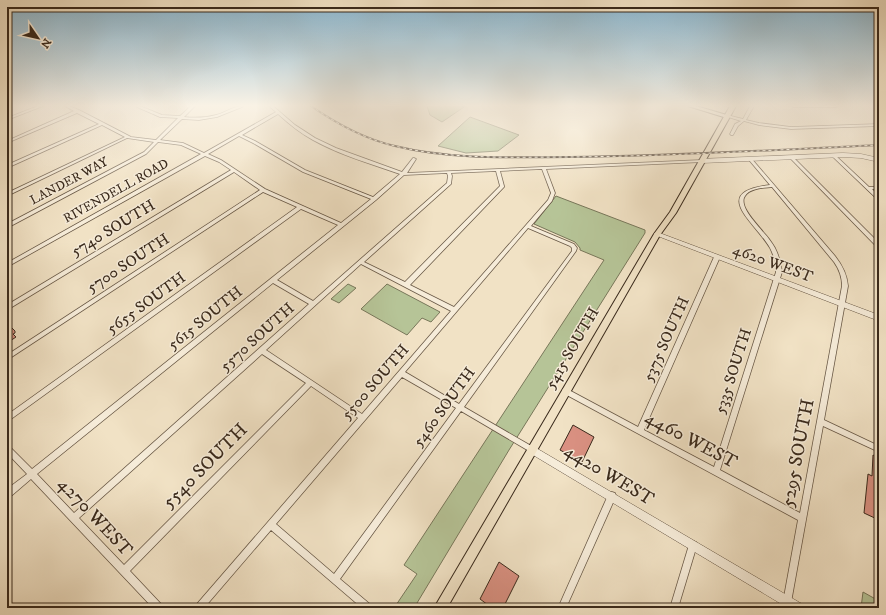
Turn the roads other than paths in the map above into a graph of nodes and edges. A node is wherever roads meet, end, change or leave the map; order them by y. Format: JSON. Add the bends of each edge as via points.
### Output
{"nodes":[{"id":1,"x":24,"y":135,"type":"edge"},
{"id":2,"x":78,"y":135,"type":"edge"},
{"id":3,"x":124,"y":135,"type":"edge"},
{"id":4,"x":163,"y":135,"type":"edge"},
{"id":5,"x":239,"y":135,"type":"joint"},
{"id":6,"x":308,"y":135,"type":"edge"},
{"id":7,"x":717,"y":135,"type":"edge"},
{"id":8,"x":127,"y":136,"type":"junction"},
{"id":9,"x":157,"y":141,"type":"junction"},
{"id":10,"x":7,"y":142,"type":"edge"},
{"id":11,"x":204,"y":154,"type":"junction"},
{"id":12,"x":834,"y":156,"type":"junction"},
{"id":13,"x":792,"y":158,"type":"junction"},
{"id":14,"x":414,"y":159,"type":"dead end"},
{"id":15,"x":750,"y":159,"type":"junction"},
{"id":16,"x":876,"y":160,"type":"edge"},
{"id":17,"x":702,"y":161,"type":"junction"},
{"id":18,"x":7,"y":167,"type":"edge"},
{"id":19,"x":544,"y":168,"type":"junction"},
{"id":20,"x":498,"y":170,"type":"junction"},
{"id":21,"x":233,"y":171,"type":"junction"},
{"id":22,"x":449,"y":172,"type":"junction"},
{"id":23,"x":403,"y":174,"type":"junction"},
{"id":24,"x":772,"y":186,"type":"junction"},
{"id":25,"x":869,"y":188,"type":"junction"},
{"id":26,"x":879,"y":188,"type":"edge"},
{"id":27,"x":263,"y":190,"type":"junction"},
{"id":28,"x":7,"y":195,"type":"edge"},
{"id":29,"x":879,"y":198,"type":"edge"},
{"id":30,"x":374,"y":199,"type":"junction"},
{"id":31,"x":300,"y":207,"type":"junction"},
{"id":32,"x":341,"y":225,"type":"junction"},
{"id":33,"x":7,"y":226,"type":"edge"},
{"id":34,"x":527,"y":226,"type":"junction"},
{"id":35,"x":657,"y":234,"type":"junction"},
{"id":36,"x":879,"y":246,"type":"edge"},
{"id":37,"x":717,"y":257,"type":"junction"},
{"id":38,"x":361,"y":262,"type":"junction"},
{"id":39,"x":7,"y":265,"type":"edge"},
{"id":40,"x":777,"y":279,"type":"junction"},
{"id":41,"x":273,"y":280,"type":"junction"},
{"id":42,"x":406,"y":285,"type":"junction"},
{"id":43,"x":313,"y":304,"type":"junction"},
{"id":44,"x":842,"y":304,"type":"junction"},
{"id":45,"x":7,"y":308,"type":"edge"},
{"id":46,"x":456,"y":310,"type":"junction"},
{"id":47,"x":879,"y":318,"type":"edge"},
{"id":48,"x":261,"y":350,"type":"junction"},
{"id":49,"x":7,"y":358,"type":"edge"},
{"id":50,"x":401,"y":372,"type":"junction"},
{"id":51,"x":310,"y":383,"type":"junction"},
{"id":52,"x":565,"y":391,"type":"junction"},
{"id":53,"x":462,"y":407,"type":"junction"},
{"id":54,"x":363,"y":418,"type":"junction"},
{"id":55,"x":7,"y":419,"type":"edge"},
{"id":56,"x":821,"y":422,"type":"junction"},
{"id":57,"x":640,"y":431,"type":"junction"},
{"id":58,"x":7,"y":448,"type":"edge"},
{"id":59,"x":532,"y":449,"type":"junction"},
{"id":60,"x":879,"y":449,"type":"edge"},
{"id":61,"x":716,"y":472,"type":"junction"},
{"id":62,"x":32,"y":474,"type":"junction"},
{"id":63,"x":7,"y":494,"type":"edge"},
{"id":64,"x":612,"y":496,"type":"junction"},
{"id":65,"x":74,"y":518,"type":"junction"},
{"id":66,"x":802,"y":518,"type":"junction"},
{"id":67,"x":271,"y":525,"type":"junction"},
{"id":68,"x":693,"y":545,"type":"junction"},
{"id":69,"x":124,"y":571,"type":"junction"},
{"id":70,"x":335,"y":579,"type":"junction"},
{"id":71,"x":786,"y":605,"type":"edge"},
{"id":72,"x":159,"y":608,"type":"edge"},
{"id":73,"x":200,"y":608,"type":"edge"},
{"id":74,"x":368,"y":608,"type":"edge"},
{"id":75,"x":440,"y":608,"type":"edge"},
{"id":76,"x":562,"y":608,"type":"edge"},
{"id":77,"x":674,"y":608,"type":"edge"},
{"id":78,"x":798,"y":608,"type":"edge"}],
"edges":[{"from":1,"to":10,"type":"street"},
{"from":2,"to":18,"type":"street"},
{"from":3,"to":8,"type":"street"},
{"from":4,"to":9,"type":"street","name":"LANDER WAY"},
{"from":5,"to":11,"type":"street","name":"RIVENDELL ROAD"},
{"from":5,"to":30,"type":"street","via":[[300,168]]},
{"from":6,"to":23,"type":"street","via":[[335,149]]},
{"from":7,"to":17,"type":"main road","name":"5415 SOUTH"},
{"from":8,"to":9,"type":"street"},
{"from":8,"to":28,"type":"street"},
{"from":9,"to":11,"type":"street","via":[[182,144]]},
{"from":9,"to":33,"type":"street","name":"LANDER WAY","via":[[137,158]]},
{"from":11,"to":21,"type":"street","via":[[220,161]]},
{"from":11,"to":39,"type":"street","name":"RIVENDELL ROAD"},
{"from":12,"to":13,"type":"street"},
{"from":12,"to":16,"type":"street"},
{"from":12,"to":25,"type":"street"},
{"from":13,"to":15,"type":"street"},
{"from":13,"to":36,"type":"street"},
{"from":14,"to":23,"type":"street","name":"5615 SOUTH"},
{"from":15,"to":17,"type":"street"},
{"from":15,"to":24,"type":"street","name":"5295 SOUTH"},
{"from":17,"to":19,"type":"street"},
{"from":17,"to":35,"type":"main road","name":"5415 SOUTH"},
{"from":19,"to":20,"type":"street"},
{"from":19,"to":34,"type":"street","name":"5500 SOUTH","via":[[553,196]]},
{"from":20,"to":22,"type":"street"},
{"from":20,"to":42,"type":"street","via":[[502,186]]},
{"from":21,"to":27,"type":"street"},
{"from":21,"to":45,"type":"street","name":"5740 SOUTH"},
{"from":22,"to":23,"type":"street"},
{"from":22,"to":38,"type":"street","name":"5570 SOUTH","via":[[448,182]]},
{"from":23,"to":30,"type":"street","name":"5615 SOUTH"},
{"from":24,"to":40,"type":"street","name":"5335 SOUTH","via":[[748,191],[742,197],[742,204],[746,214],[777,257],[780,267]]},
{"from":24,"to":44,"type":"street","name":"5295 SOUTH","via":[[839,265],[845,279]]},
{"from":25,"to":26,"type":"street"},
{"from":25,"to":29,"type":"street"},
{"from":27,"to":31,"type":"street"},
{"from":27,"to":49,"type":"street","name":"5700 SOUTH"},
{"from":30,"to":32,"type":"street","name":"5615 SOUTH"},
{"from":31,"to":32,"type":"street"},
{"from":31,"to":55,"type":"street","name":"5655 SOUTH"},
{"from":32,"to":41,"type":"street","name":"5615 SOUTH"},
{"from":34,"to":46,"type":"street","name":"5500 SOUTH"},
{"from":34,"to":53,"type":"street","name":"5460 SOUTH","via":[[572,245],[574,251]]},
{"from":35,"to":37,"type":"street","name":"4620 WEST"},
{"from":35,"to":52,"type":"main road","name":"5415 SOUTH"},
{"from":37,"to":40,"type":"street","name":"4620 WEST"},
{"from":37,"to":57,"type":"street","name":"5375 SOUTH"},
{"from":38,"to":42,"type":"street"},
{"from":38,"to":43,"type":"street","name":"5570 SOUTH"},
{"from":40,"to":44,"type":"street","name":"4620 WEST"},
{"from":40,"to":61,"type":"street","name":"5335 SOUTH"},
{"from":41,"to":43,"type":"street"},
{"from":41,"to":62,"type":"street","name":"5615 SOUTH"},
{"from":42,"to":46,"type":"street"},
{"from":43,"to":48,"type":"street","name":"5570 SOUTH"},
{"from":44,"to":47,"type":"street","name":"4620 WEST"},
{"from":44,"to":56,"type":"street","name":"5295 SOUTH"},
{"from":46,"to":50,"type":"street","name":"5500 SOUTH"},
{"from":48,"to":51,"type":"street"},
{"from":48,"to":65,"type":"street","name":"5570 SOUTH"},
{"from":50,"to":53,"type":"street","name":"4420 WEST"},
{"from":50,"to":54,"type":"street","name":"5500 SOUTH"},
{"from":51,"to":54,"type":"street"},
{"from":51,"to":69,"type":"street","name":"5540 SOUTH"},
{"from":52,"to":57,"type":"street","name":"4460 WEST"},
{"from":52,"to":59,"type":"main road","name":"5415 SOUTH"},
{"from":53,"to":59,"type":"street","name":"4420 WEST"},
{"from":53,"to":70,"type":"street","name":"5460 SOUTH"},
{"from":54,"to":67,"type":"street","name":"5500 SOUTH"},
{"from":56,"to":60,"type":"street"},
{"from":56,"to":66,"type":"street","name":"5295 SOUTH"},
{"from":57,"to":61,"type":"street","name":"4460 WEST"},
{"from":58,"to":62,"type":"street","name":"4270 WEST"},
{"from":59,"to":64,"type":"street","name":"4420 WEST"},
{"from":59,"to":75,"type":"main road","name":"5415 SOUTH"},
{"from":61,"to":66,"type":"street","name":"4460 WEST"},
{"from":62,"to":63,"type":"street","name":"5615 SOUTH"},
{"from":62,"to":65,"type":"street","name":"4270 WEST"},
{"from":64,"to":68,"type":"street","name":"4420 WEST"},
{"from":64,"to":76,"type":"street"},
{"from":65,"to":69,"type":"street","name":"4270 WEST"},
{"from":66,"to":71,"type":"street","name":"5295 SOUTH"},
{"from":67,"to":70,"type":"street"},
{"from":67,"to":73,"type":"street","name":"5500 SOUTH"},
{"from":68,"to":71,"type":"street","name":"4420 WEST"},
{"from":68,"to":77,"type":"street"},
{"from":69,"to":72,"type":"street","name":"4270 WEST"},
{"from":70,"to":74,"type":"street"},
{"from":71,"to":78,"type":"street","name":"4420 WEST"}]}
